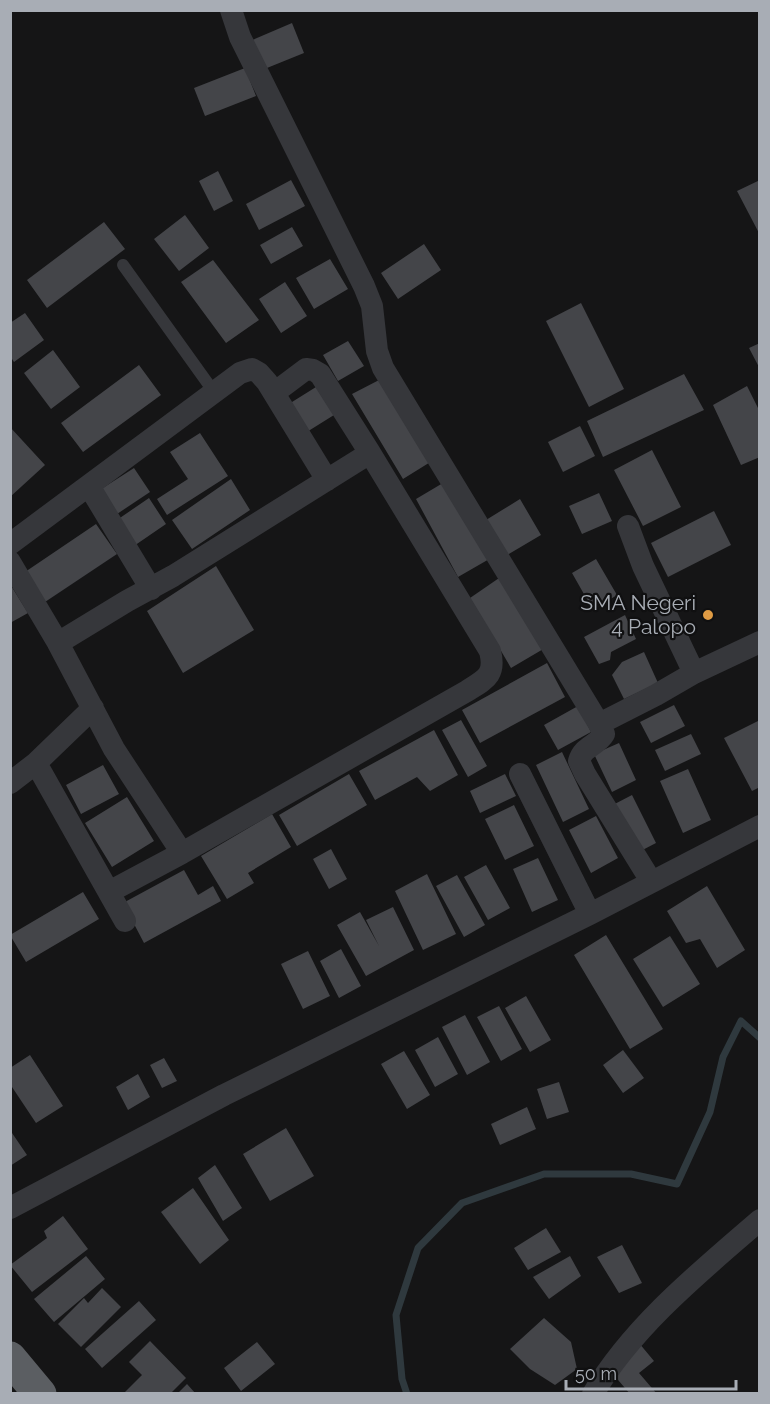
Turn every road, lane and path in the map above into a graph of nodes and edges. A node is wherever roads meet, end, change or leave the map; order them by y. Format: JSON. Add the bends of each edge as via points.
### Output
{"nodes":[{"id":1,"x":231,"y":10,"type":"edge"},
{"id":2,"x":123,"y":265,"type":"dead end"},
{"id":3,"x":214,"y":393,"type":"junction"},
{"id":4,"x":274,"y":393,"type":"junction"},
{"id":5,"x":370,"y":453,"type":"junction"},
{"id":6,"x":327,"y":480,"type":"junction"},
{"id":7,"x":89,"y":486,"type":"junction"},
{"id":8,"x":628,"y":526,"type":"dead end"},
{"id":9,"x":10,"y":544,"type":"edge"},
{"id":10,"x":10,"y":562,"type":"edge"},
{"id":11,"x":151,"y":589,"type":"junction"},
{"id":12,"x":759,"y":642,"type":"edge"},
{"id":13,"x":58,"y":643,"type":"junction"},
{"id":14,"x":694,"y":673,"type":"junction"},
{"id":15,"x":93,"y":708,"type":"junction"},
{"id":16,"x":599,"y":724,"type":"junction"},
{"id":17,"x":36,"y":763,"type":"junction"},
{"id":18,"x":520,"y":774,"type":"dead end"},
{"id":19,"x":10,"y":783,"type":"edge"},
{"id":20,"x":759,"y":826,"type":"edge"},
{"id":21,"x":182,"y":854,"type":"junction"},
{"id":22,"x":651,"y":881,"type":"junction"},
{"id":23,"x":109,"y":892,"type":"junction"},
{"id":24,"x":590,"y":914,"type":"junction"},
{"id":25,"x":125,"y":921,"type":"dead end"},
{"id":26,"x":10,"y":1208,"type":"edge"},
{"id":27,"x":759,"y":1220,"type":"edge"},
{"id":28,"x":10,"y":1358,"type":"edge"},
{"id":29,"x":40,"y":1394,"type":"edge"},
{"id":30,"x":593,"y":1394,"type":"edge"}],
"edges":[{"from":1,"to":16,"type":"street","via":[[240,37],[364,286],[372,306],[383,368]]},
{"from":2,"to":3,"type":"lane"},
{"from":3,"to":4,"type":"street","via":[[240,373],[252,369]]},
{"from":3,"to":7,"type":"street"},
{"from":4,"to":5,"type":"street","via":[[306,369],[320,374]]},
{"from":4,"to":6,"type":"street"},
{"from":5,"to":6,"type":"street"},
{"from":5,"to":21,"type":"street","via":[[490,651],[494,664],[490,673],[467,691]]},
{"from":6,"to":11,"type":"street"},
{"from":7,"to":9,"type":"street"},
{"from":7,"to":11,"type":"street"},
{"from":8,"to":14,"type":"street"},
{"from":10,"to":13,"type":"street"},
{"from":11,"to":13,"type":"street"},
{"from":12,"to":14,"type":"street"},
{"from":13,"to":15,"type":"street"},
{"from":14,"to":16,"type":"street"},
{"from":15,"to":17,"type":"street"},
{"from":15,"to":21,"type":"street","via":[[114,749]]},
{"from":16,"to":22,"type":"street","via":[[603,738],[586,748],[579,761]]},
{"from":17,"to":19,"type":"street"},
{"from":17,"to":23,"type":"street"},
{"from":18,"to":24,"type":"street"},
{"from":20,"to":22,"type":"street"},
{"from":21,"to":23,"type":"street"},
{"from":22,"to":24,"type":"street"},
{"from":23,"to":25,"type":"street"},
{"from":24,"to":26,"type":"street","via":[[224,1095]]},
{"from":27,"to":30,"type":"street","via":[[647,1324]]},
{"from":28,"to":29,"type":"highway"}]}
